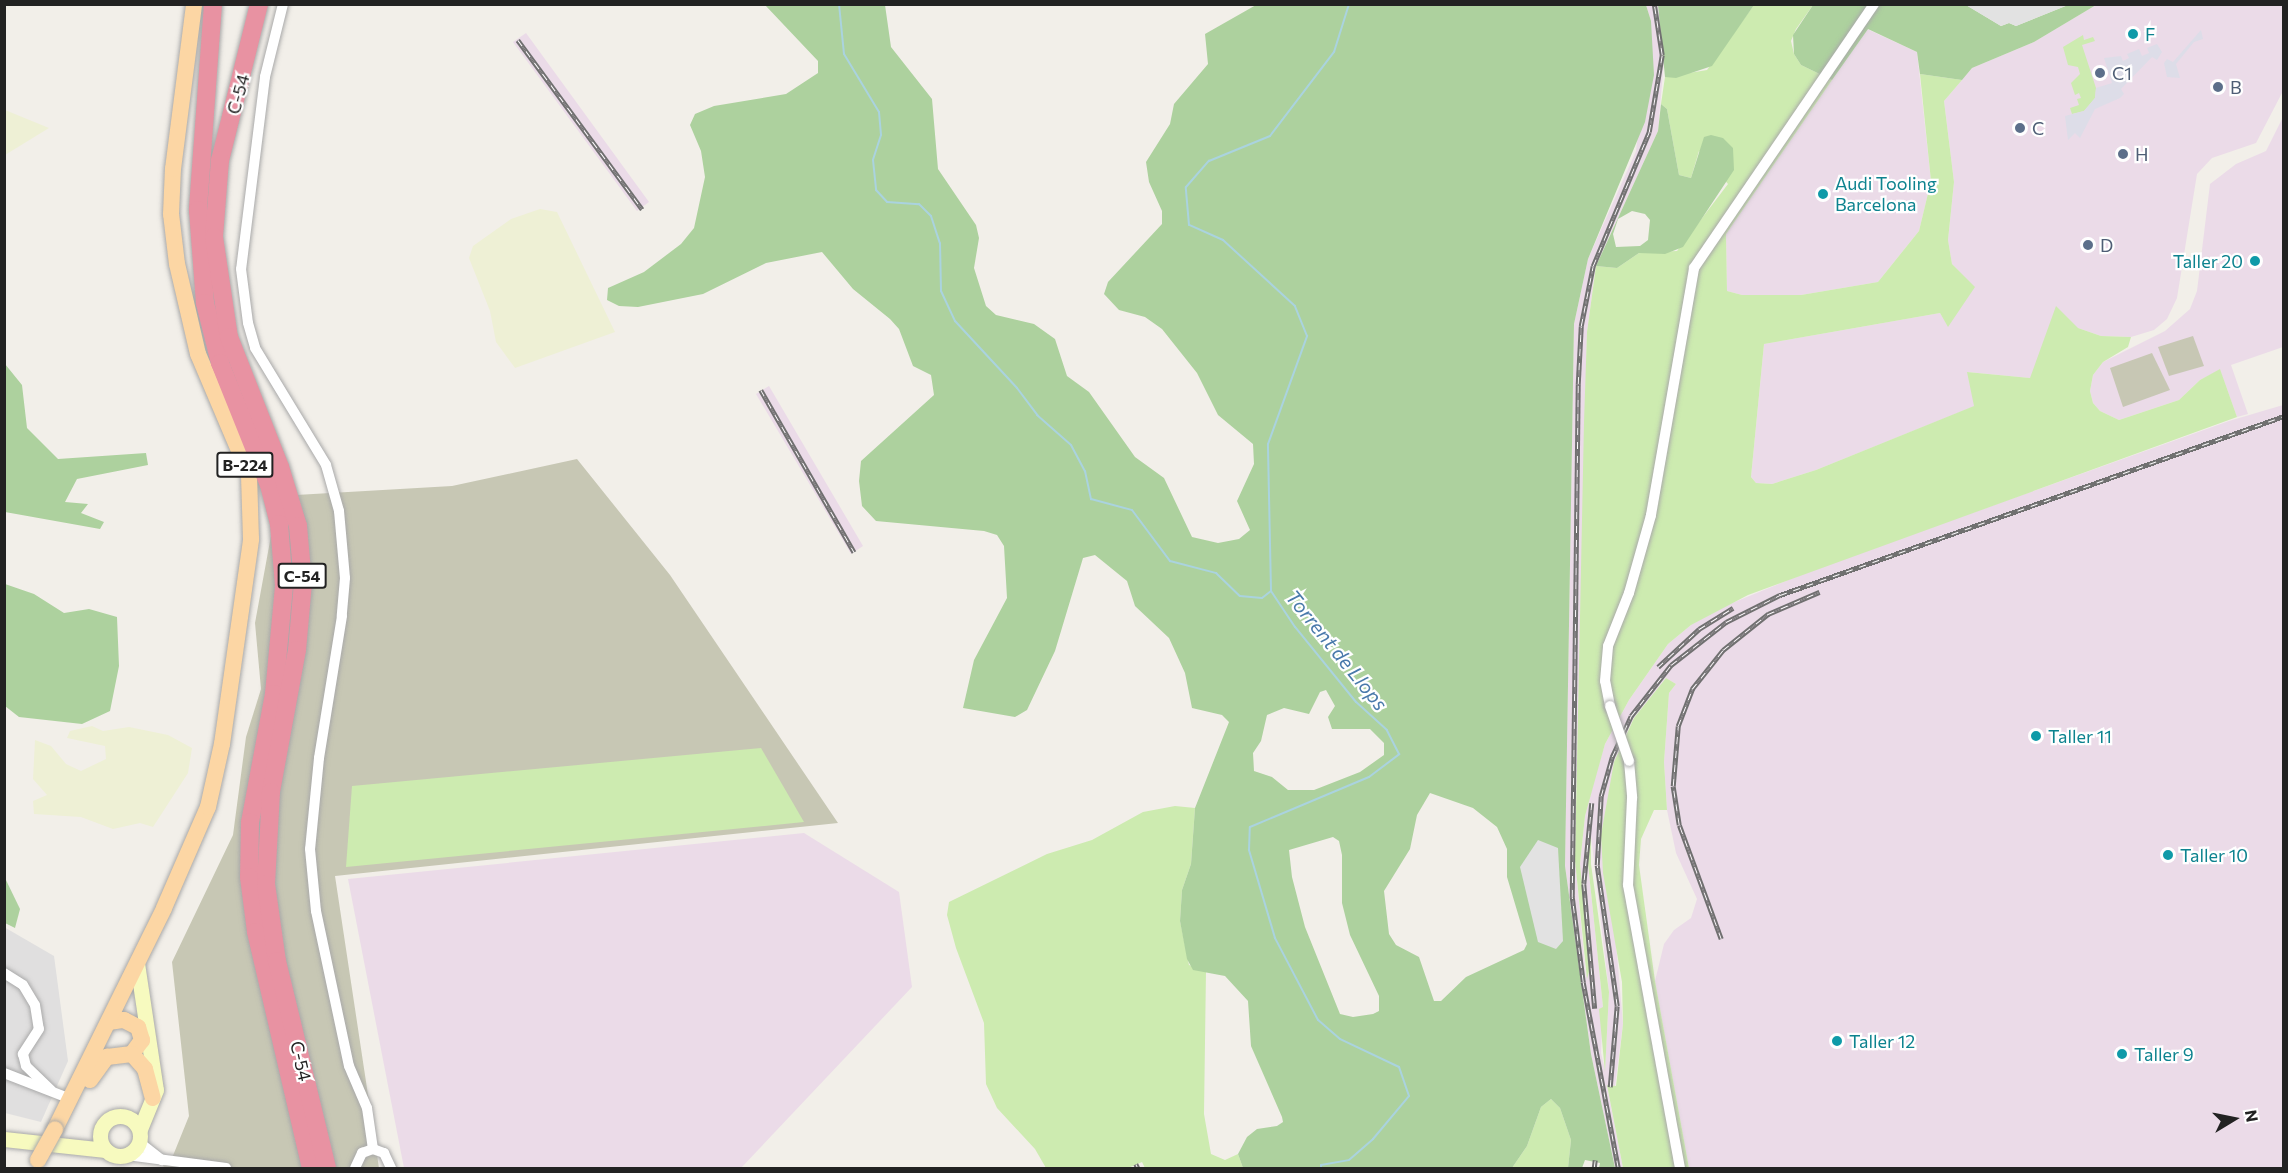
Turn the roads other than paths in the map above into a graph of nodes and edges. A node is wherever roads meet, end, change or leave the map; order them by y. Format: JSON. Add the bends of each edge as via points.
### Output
{"nodes":[{"id":1,"x":194,"y":4,"type":"edge"},
{"id":2,"x":213,"y":4,"type":"edge"},
{"id":3,"x":258,"y":4,"type":"edge"},
{"id":4,"x":283,"y":4,"type":"edge"},
{"id":5,"x":1874,"y":4,"type":"edge"},
{"id":6,"x":137,"y":963,"type":"junction"},
{"id":7,"x":4,"y":973,"type":"edge"},
{"id":8,"x":109,"y":1022,"type":"junction"},
{"id":9,"x":132,"y":1054,"type":"junction"},
{"id":10,"x":4,"y":1073,"type":"edge"},
{"id":11,"x":51,"y":1090,"type":"junction"},
{"id":12,"x":72,"y":1096,"type":"junction"},
{"id":13,"x":151,"y":1103,"type":"junction"},
{"id":14,"x":127,"y":1117,"type":"junction"},
{"id":15,"x":100,"y":1135,"type":"junction"},
{"id":16,"x":140,"y":1136,"type":"junction"},
{"id":17,"x":4,"y":1139,"type":"edge"},
{"id":18,"x":75,"y":1147,"type":"junction"},
{"id":19,"x":373,"y":1149,"type":"junction"},
{"id":20,"x":105,"y":1150,"type":"junction"},
{"id":21,"x":127,"y":1155,"type":"junction"},
{"id":22,"x":165,"y":1162,"type":"junction"},
{"id":23,"x":318,"y":1163,"type":"edge"},
{"id":24,"x":36,"y":1164,"type":"edge"},
{"id":25,"x":226,"y":1168,"type":"edge"},
{"id":26,"x":355,"y":1168,"type":"edge"},
{"id":27,"x":391,"y":1168,"type":"edge"},
{"id":28,"x":1680,"y":1168,"type":"edge"}],
"edges":[{"from":1,"to":6,"type":"main road","number":"B-224","via":[[171,214],[177,264],[198,354],[249,474],[251,539],[216,778],[190,850]]},
{"from":2,"to":23,"type":"highway","name":"C-54","number":"C-54","via":[[198,210],[205,303],[220,363],[269,485],[279,524],[284,586],[274,694],[250,822],[249,877],[256,932]]},
{"from":3,"to":23,"type":"highway","name":"C-54","number":"C-54","via":[[251,47],[220,160],[214,237],[230,337],[280,466],[298,526],[303,583],[297,650],[271,792],[266,884],[277,961]]},
{"from":4,"to":19,"type":"street","via":[[265,77],[241,269],[255,348],[326,465],[339,511],[345,578],[342,616],[317,768],[310,849],[318,923],[350,1066],[367,1108]]},
{"from":5,"to":28,"type":"street","bridge":true,"via":[[1694,268],[1651,515],[1629,593],[1608,646],[1605,681],[1629,761],[1632,798],[1628,885]]},
{"from":6,"to":8,"type":"main road","number":"B-224"},
{"from":6,"to":13,"type":"main road","via":[[156,1079]]},
{"from":7,"to":11,"type":"street","via":[[24,985],[35,1005],[39,1029],[23,1054],[26,1066]]},
{"from":8,"to":9,"type":"main road","via":[[124,1020],[138,1027],[142,1040]]},
{"from":8,"to":12,"type":"main road","number":"B-224"},
{"from":9,"to":12,"type":"main road","via":[[107,1057],[87,1084]]},
{"from":9,"to":13,"type":"main road","via":[[145,1069]]},
{"from":10,"to":11,"type":"street"},
{"from":11,"to":12,"type":"street"},
{"from":12,"to":24,"type":"main road","number":"B-224","bridge":true},
{"from":13,"to":14,"type":"main road"},
{"from":13,"to":16,"type":"main road"},
{"from":14,"to":15,"type":"main road","via":[[109,1119]]},
{"from":14,"to":16,"type":"main road"},
{"from":15,"to":18,"type":"main road"},
{"from":15,"to":20,"type":"main road"},
{"from":16,"to":21,"type":"main road"},
{"from":16,"to":22,"type":"street"},
{"from":17,"to":18,"type":"main road"},
{"from":18,"to":20,"type":"main road"},
{"from":19,"to":26,"type":"street","via":[[362,1153]]},
{"from":19,"to":27,"type":"street","via":[[384,1153]]},
{"from":20,"to":21,"type":"main road","via":[[116,1156]]},
{"from":21,"to":22,"type":"street"},
{"from":22,"to":25,"type":"street"}]}
